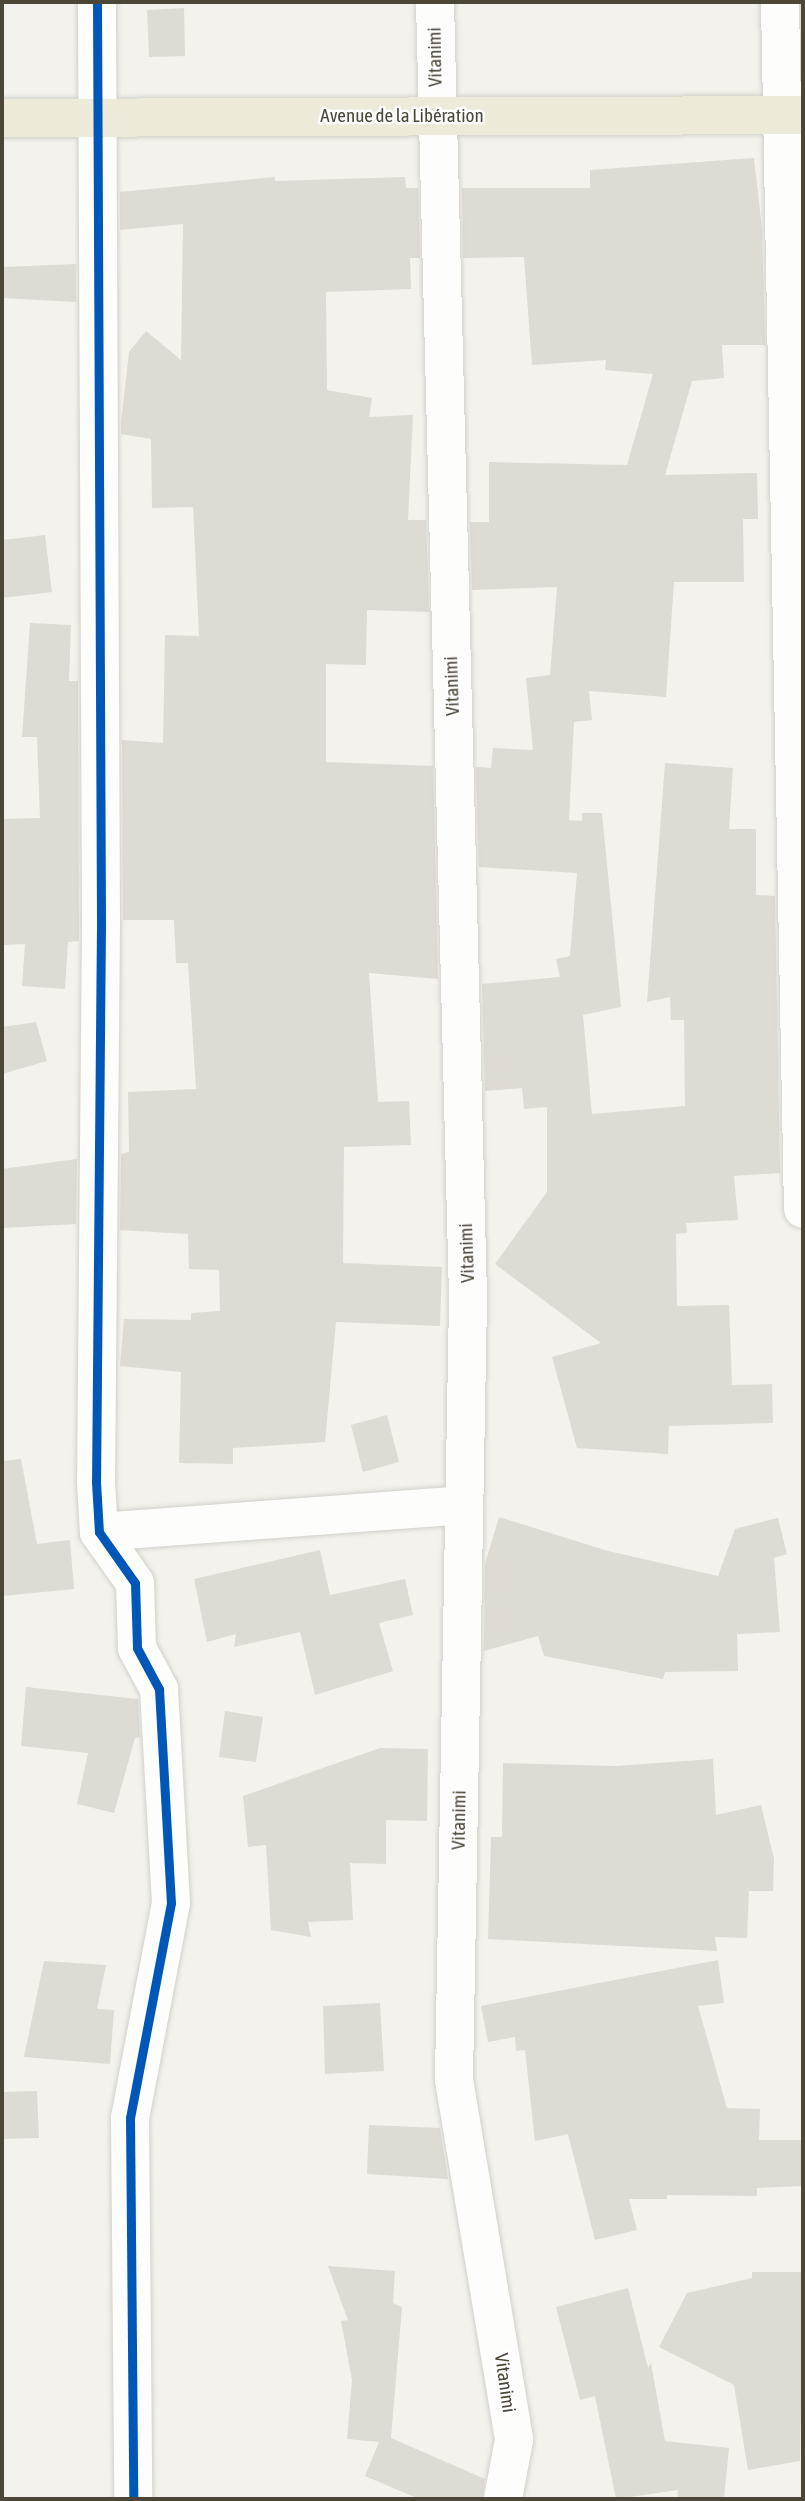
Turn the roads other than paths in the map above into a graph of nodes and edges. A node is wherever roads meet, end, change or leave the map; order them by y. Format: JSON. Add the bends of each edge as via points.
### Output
{"nodes":[{"id":1,"x":97,"y":2,"type":"edge"},
{"id":2,"x":435,"y":2,"type":"edge"},
{"id":3,"x":780,"y":2,"type":"edge"},
{"id":4,"x":793,"y":115,"type":"edge"},
{"id":5,"x":100,"y":116,"type":"junction"},
{"id":6,"x":436,"y":117,"type":"junction"},
{"id":7,"x":2,"y":118,"type":"edge"},
{"id":8,"x":803,"y":1209,"type":"edge"},
{"id":9,"x":464,"y":1505,"type":"junction"},
{"id":10,"x":99,"y":1532,"type":"junction"},
{"id":11,"x":133,"y":2499,"type":"edge"},
{"id":12,"x":503,"y":2499,"type":"edge"}],
"edges":[{"from":1,"to":5,"type":"street"},
{"from":2,"to":6,"type":"street","name":"Vitanimi"},
{"from":3,"to":4,"type":"street"},
{"from":4,"to":6,"type":"highway","name":"Avenue de la Libération"},
{"from":4,"to":8,"type":"street"},
{"from":5,"to":6,"type":"highway","name":"Avenue de la Libération"},
{"from":5,"to":7,"type":"highway","name":"Avenue de la Libération"},
{"from":5,"to":10,"type":"street"},
{"from":6,"to":9,"type":"street","name":"Vitanimi","via":[[468,1300]]},
{"from":9,"to":10,"type":"street"},
{"from":9,"to":12,"type":"street","name":"Vitanimi","via":[[454,2080],[514,2440]]},
{"from":10,"to":11,"type":"street","via":[[135,1583],[138,1648],[159,1689],[171,1903],[131,2118]]}]}
